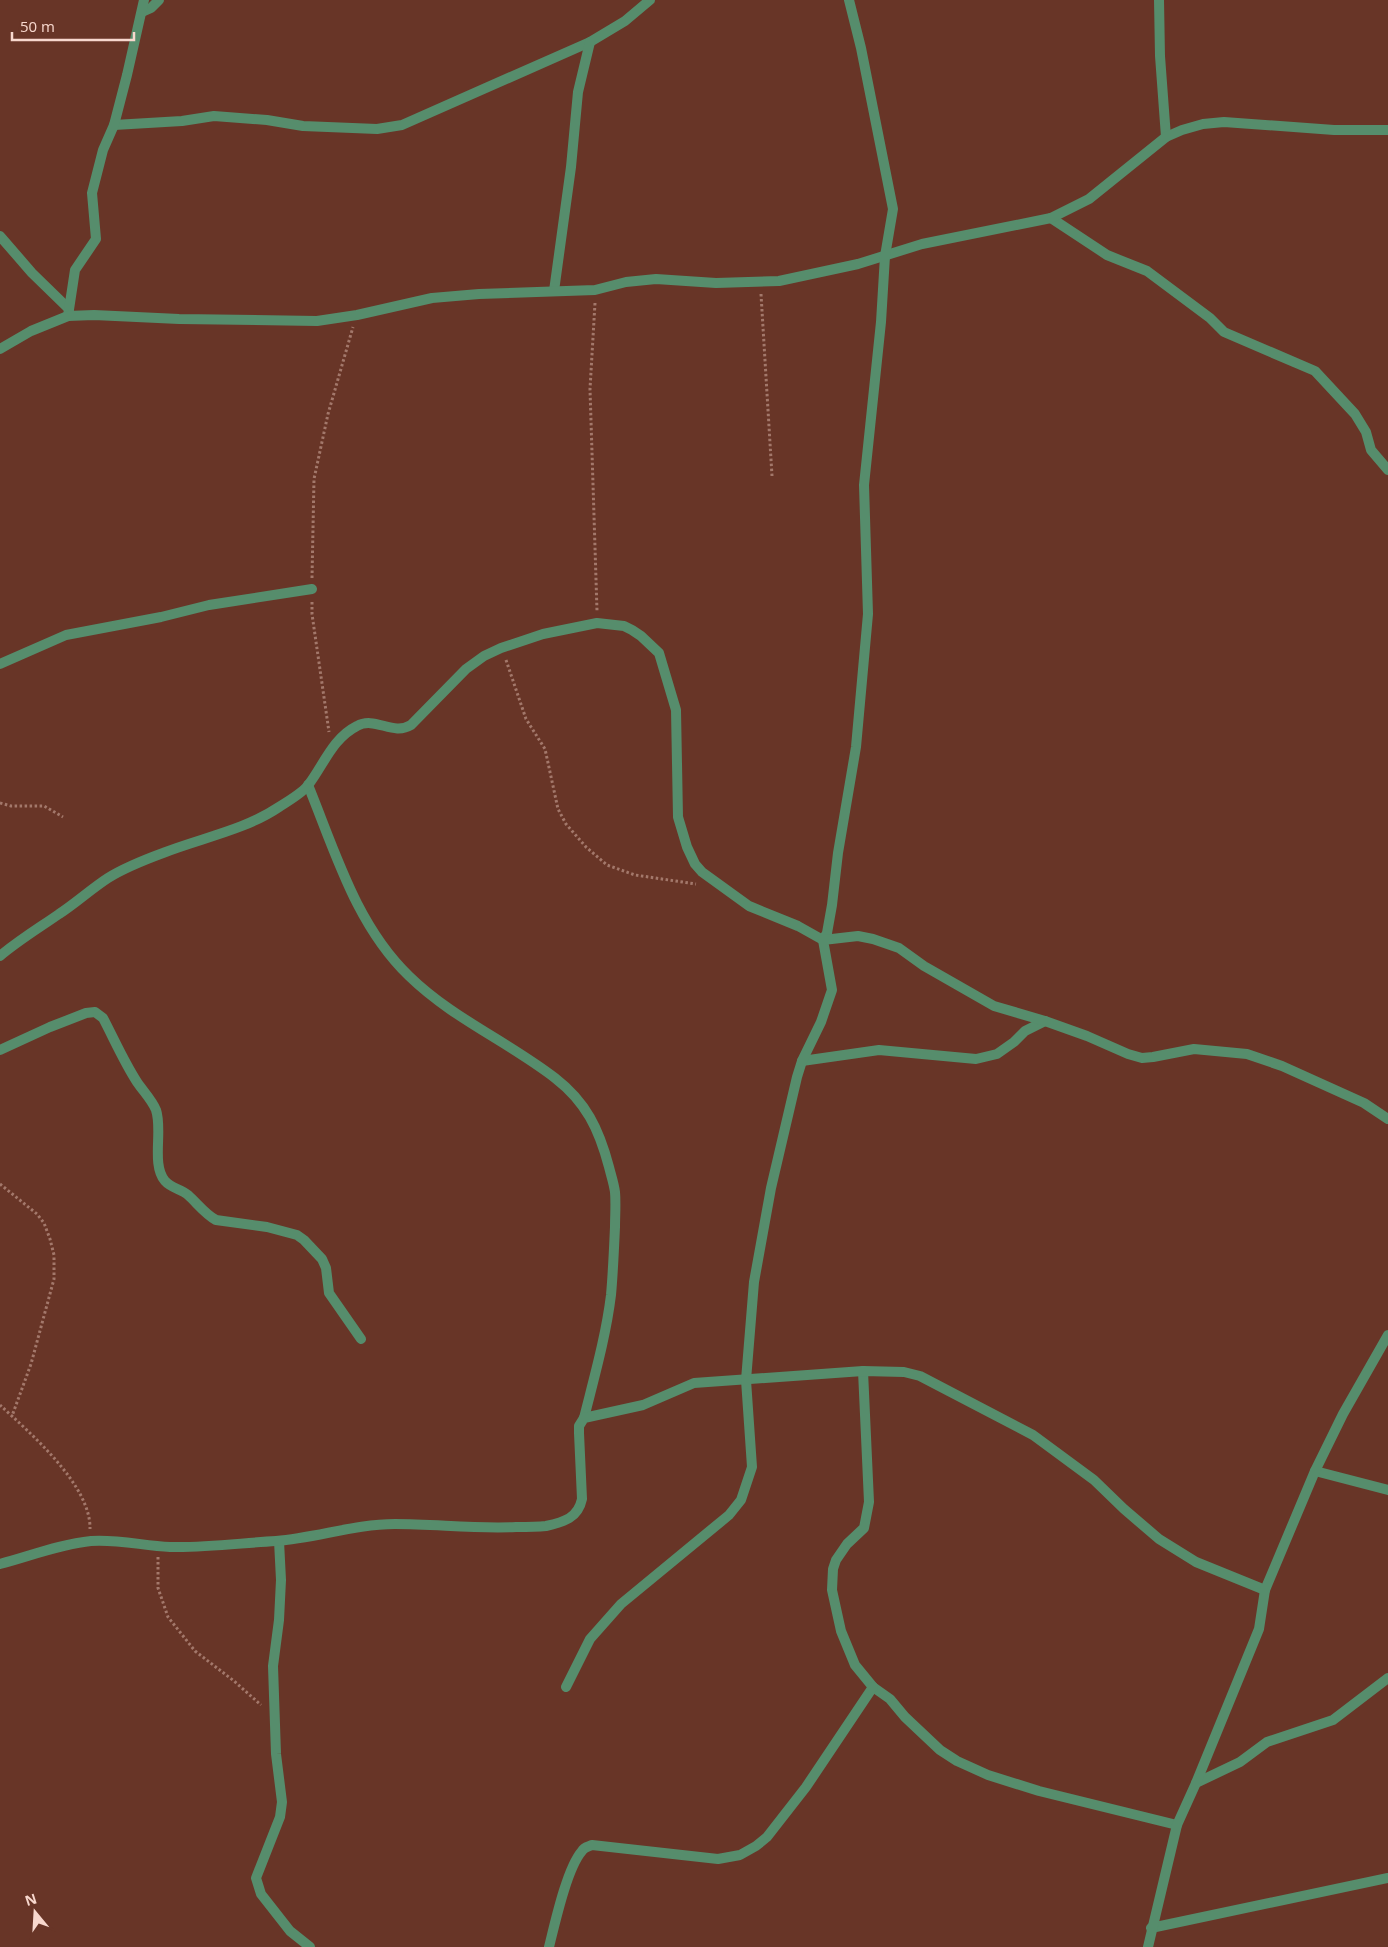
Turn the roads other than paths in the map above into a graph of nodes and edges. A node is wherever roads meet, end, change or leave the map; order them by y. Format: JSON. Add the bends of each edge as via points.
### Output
{"nodes":[{"id":1,"x":144,"y":0,"type":"edge"},
{"id":2,"x":159,"y":0,"type":"edge"},
{"id":3,"x":650,"y":0,"type":"edge"},
{"id":4,"x":849,"y":0,"type":"edge"},
{"id":5,"x":1159,"y":0,"type":"edge"},
{"id":6,"x":142,"y":12,"type":"junction"},
{"id":7,"x":590,"y":42,"type":"junction"},
{"id":8,"x":114,"y":125,"type":"junction"},
{"id":9,"x":1388,"y":130,"type":"edge"},
{"id":10,"x":1166,"y":137,"type":"junction"},
{"id":11,"x":1051,"y":218,"type":"junction"},
{"id":12,"x":0,"y":236,"type":"edge"},
{"id":13,"x":885,"y":256,"type":"junction"},
{"id":14,"x":554,"y":291,"type":"junction"},
{"id":15,"x":68,"y":312,"type":"junction"},
{"id":16,"x":0,"y":349,"type":"edge"},
{"id":17,"x":1388,"y":470,"type":"edge"},
{"id":18,"x":312,"y":589,"type":"road end"},
{"id":19,"x":0,"y":664,"type":"edge"},
{"id":20,"x":308,"y":785,"type":"junction"},
{"id":21,"x":823,"y":940,"type":"junction"},
{"id":22,"x":0,"y":956,"type":"edge"},
{"id":23,"x":1045,"y":1021,"type":"junction"},
{"id":24,"x":0,"y":1050,"type":"edge"},
{"id":25,"x":802,"y":1060,"type":"junction"},
{"id":26,"x":1388,"y":1119,"type":"edge"},
{"id":27,"x":1388,"y":1335,"type":"edge"},
{"id":28,"x":361,"y":1339,"type":"dead end"},
{"id":29,"x":863,"y":1371,"type":"junction"},
{"id":30,"x":746,"y":1380,"type":"junction"},
{"id":31,"x":584,"y":1418,"type":"junction"},
{"id":32,"x":1315,"y":1471,"type":"junction"},
{"id":33,"x":1388,"y":1490,"type":"edge"},
{"id":34,"x":279,"y":1541,"type":"junction"},
{"id":35,"x":0,"y":1564,"type":"edge"},
{"id":36,"x":1265,"y":1590,"type":"junction"},
{"id":37,"x":1388,"y":1678,"type":"edge"},
{"id":38,"x":566,"y":1686,"type":"dead end"},
{"id":39,"x":874,"y":1687,"type":"junction"},
{"id":40,"x":1196,"y":1783,"type":"junction"},
{"id":41,"x":1177,"y":1824,"type":"junction"},
{"id":42,"x":1388,"y":1878,"type":"edge"},
{"id":43,"x":1152,"y":1928,"type":"junction"},
{"id":44,"x":310,"y":1947,"type":"edge"},
{"id":45,"x":549,"y":1947,"type":"edge"},
{"id":46,"x":1148,"y":1947,"type":"edge"}],
"edges":[{"from":1,"to":6,"type":"street"},
{"from":2,"to":6,"type":"street"},
{"from":3,"to":7,"type":"street","via":[[625,21]]},
{"from":4,"to":13,"type":"street","via":[[893,208]]},
{"from":5,"to":10,"type":"street"},
{"from":6,"to":8,"type":"street"},
{"from":7,"to":8,"type":"street","via":[[418,119],[387,128],[303,126],[214,116]]},
{"from":7,"to":14,"type":"street","via":[[578,92]]},
{"from":8,"to":15,"type":"street","via":[[103,150],[92,193],[96,239],[75,270]]},
{"from":9,"to":10,"type":"street","via":[[1334,130],[1224,122],[1189,128]]},
{"from":10,"to":11,"type":"street","via":[[1089,199]]},
{"from":11,"to":13,"type":"street","via":[[922,244]]},
{"from":11,"to":17,"type":"street","via":[[1107,255],[1147,272],[1224,332],[1315,371],[1355,414],[1366,432],[1371,450]]},
{"from":12,"to":15,"type":"street"},
{"from":13,"to":14,"type":"street","via":[[801,277],[760,282],[656,279],[595,290]]},
{"from":13,"to":21,"type":"street","via":[[864,485],[868,614],[857,738],[827,934]]},
{"from":14,"to":15,"type":"street","via":[[432,298],[357,316],[317,321],[179,319]]},
{"from":15,"to":16,"type":"street"},
{"from":18,"to":19,"type":"street","via":[[209,605],[66,636]]},
{"from":20,"to":21,"type":"street","via":[[322,761],[347,732],[372,722],[405,729],[484,656],[543,634],[597,623],[624,626],[659,653],[676,710],[678,817],[686,847],[698,868],[749,906]]},
{"from":20,"to":22,"type":"street","via":[[278,808],[254,820],[162,853],[110,877]]},
{"from":20,"to":31,"type":"street","via":[[357,904],[377,940],[408,975],[441,1004],[521,1053],[556,1079],[578,1098],[594,1123],[615,1192],[614,1238],[610,1297]]},
{"from":21,"to":23,"type":"street","via":[[858,936],[898,948],[994,1006]]},
{"from":21,"to":25,"type":"street","via":[[832,990]]},
{"from":23,"to":25,"type":"street","via":[[1025,1031],[997,1054],[976,1060],[879,1050]]},
{"from":23,"to":26,"type":"street","via":[[1142,1058],[1194,1049],[1247,1054],[1364,1103]]},
{"from":24,"to":28,"type":"street","via":[[86,1013],[95,1012],[103,1018],[155,1109],[160,1171],[167,1184],[184,1192],[216,1220],[267,1227],[304,1240],[322,1259],[329,1293]]},
{"from":25,"to":30,"type":"street","via":[[770,1195],[754,1282]]},
{"from":27,"to":32,"type":"street"},
{"from":29,"to":30,"type":"street"},
{"from":29,"to":36,"type":"street","via":[[904,1372],[920,1376],[1033,1435],[1094,1480],[1159,1539],[1196,1562]]},
{"from":29,"to":39,"type":"street","via":[[867,1518],[864,1528],[836,1560],[832,1590],[841,1631],[855,1665]]},
{"from":30,"to":31,"type":"street","via":[[694,1383],[644,1405]]},
{"from":30,"to":38,"type":"street","via":[[752,1467],[740,1500],[729,1515],[621,1604],[605,1621],[590,1639]]},
{"from":31,"to":34,"type":"street","via":[[579,1426],[582,1499],[574,1516],[564,1521],[544,1526],[487,1529],[395,1524],[360,1526]]},
{"from":32,"to":33,"type":"street"},
{"from":32,"to":36,"type":"street"},
{"from":34,"to":35,"type":"street","via":[[203,1546],[90,1541]]},
{"from":34,"to":44,"type":"street","via":[[279,1620],[272,1666],[282,1809],[256,1878],[261,1894],[290,1931]]},
{"from":36,"to":40,"type":"street","via":[[1258,1629]]},
{"from":37,"to":40,"type":"street","via":[[1333,1720],[1267,1742],[1240,1762]]},
{"from":39,"to":41,"type":"street","via":[[890,1699],[904,1718],[957,1761],[1039,1791]]},
{"from":39,"to":45,"type":"street","via":[[806,1787],[767,1837],[756,1846],[740,1854],[718,1858],[592,1845],[583,1848],[576,1858]]},
{"from":40,"to":41,"type":"street"},
{"from":41,"to":43,"type":"street"},
{"from":42,"to":43,"type":"street"},
{"from":43,"to":46,"type":"street"}]}
